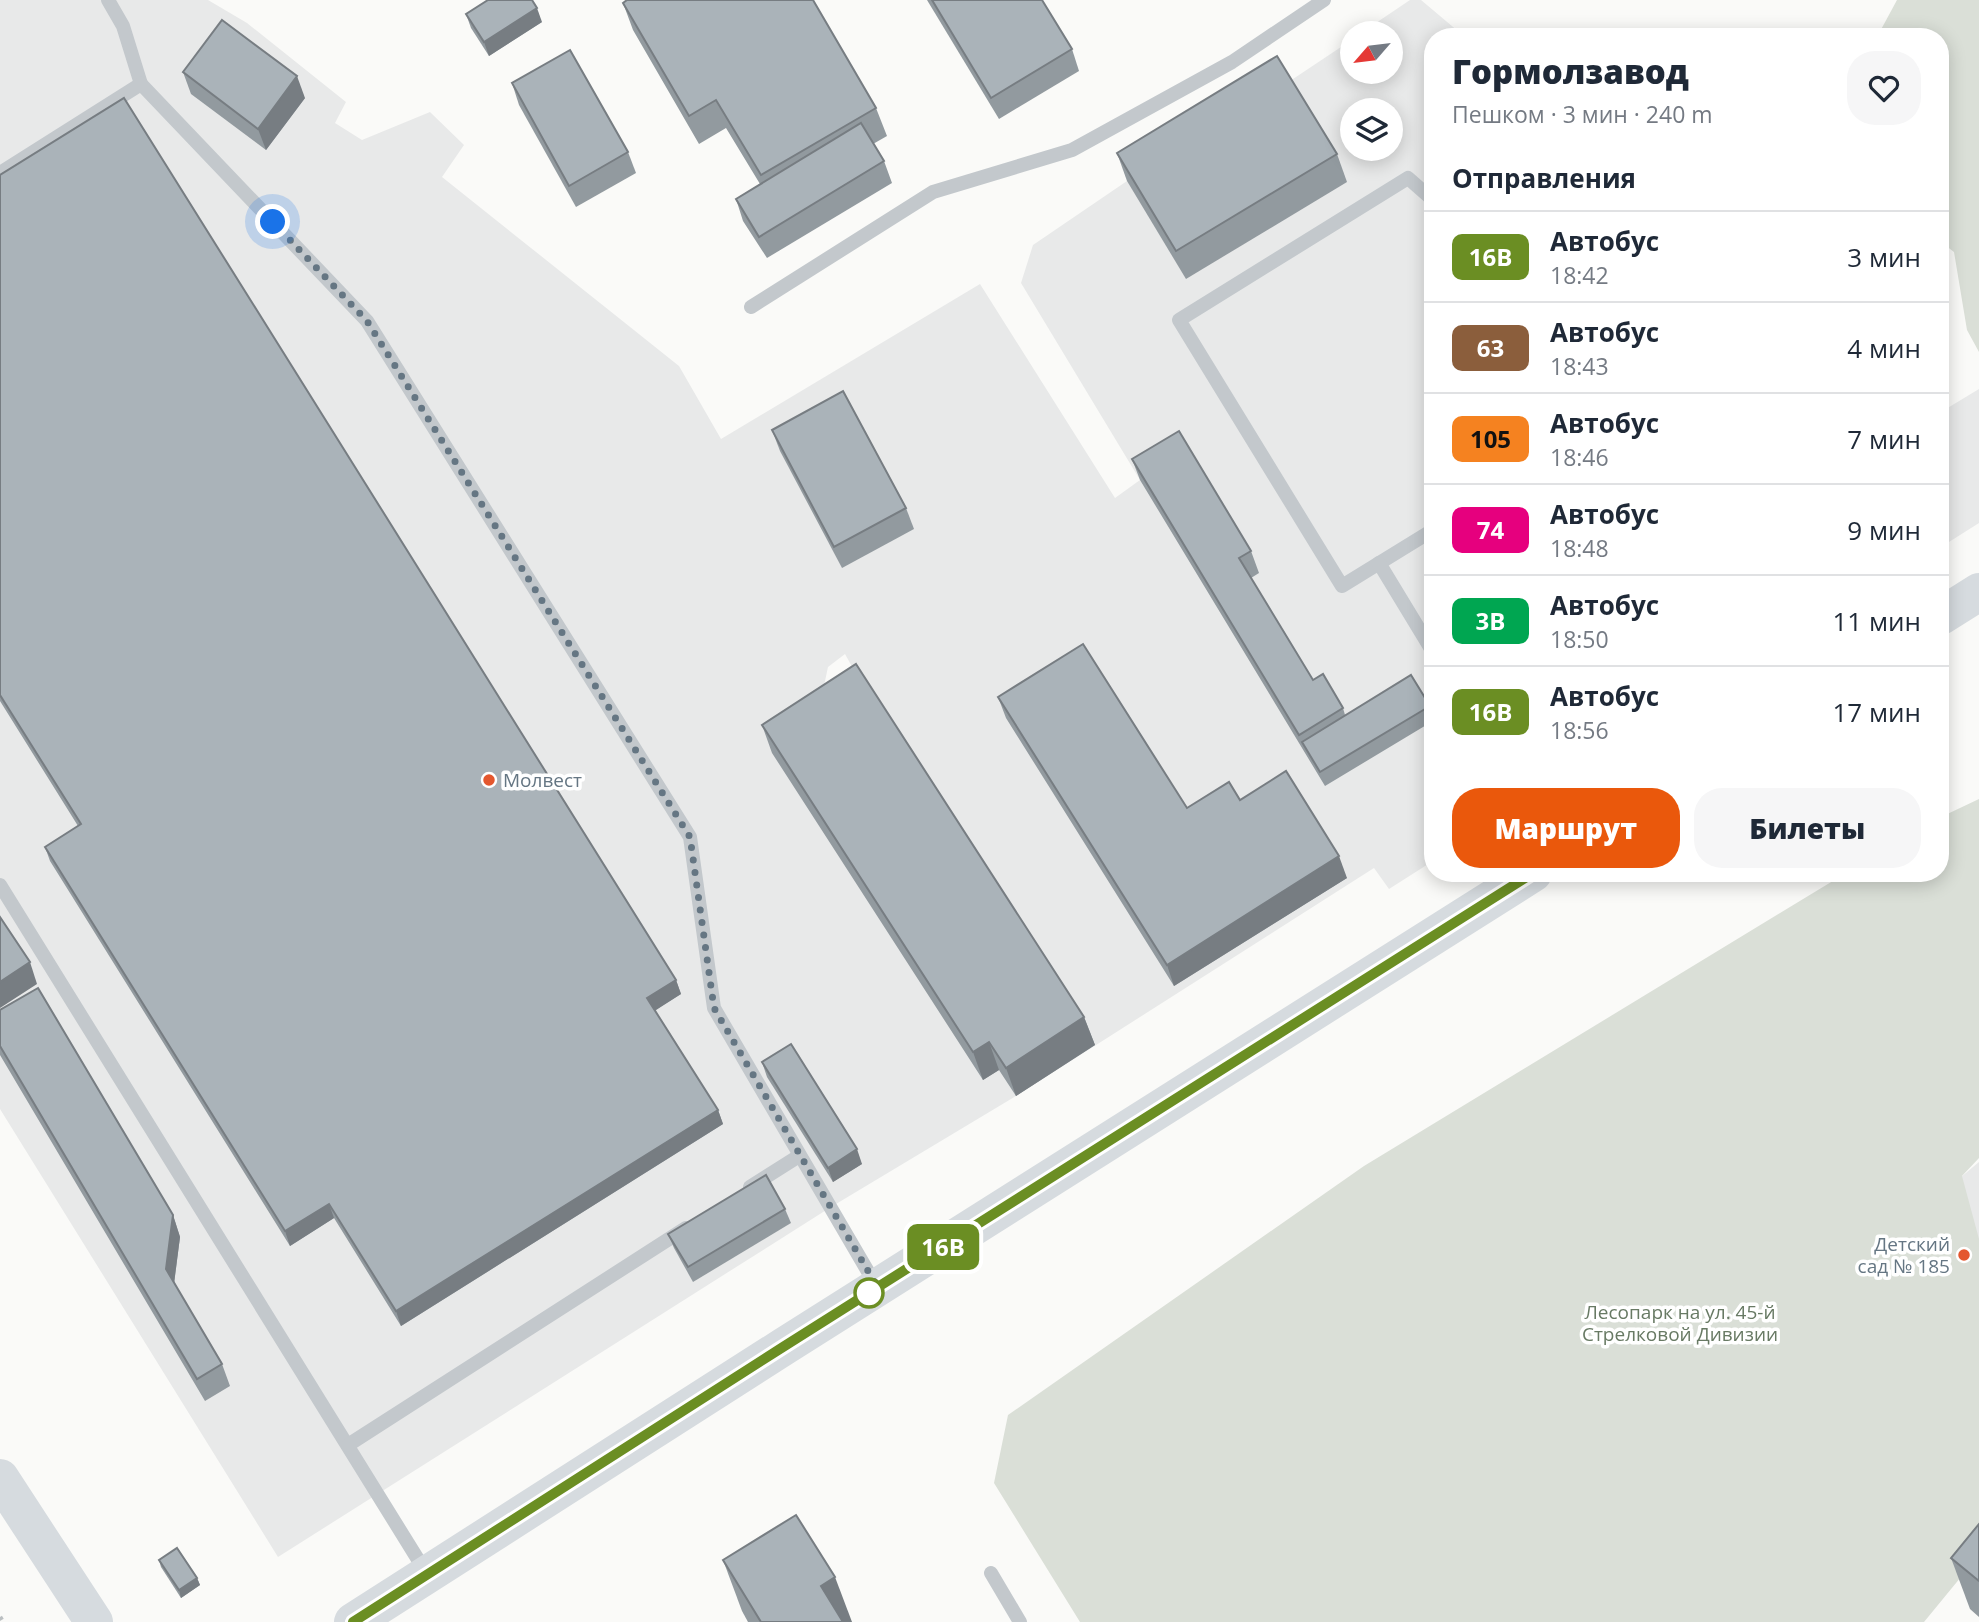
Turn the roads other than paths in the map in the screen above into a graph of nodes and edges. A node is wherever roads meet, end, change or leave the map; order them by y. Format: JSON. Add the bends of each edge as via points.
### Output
{"nodes":[{"id":1,"x":108,"y":0,"type":"edge"},
{"id":2,"x":1324,"y":0,"type":"edge"},
{"id":3,"x":141,"y":84,"type":"junction"},
{"id":4,"x":0,"y":173,"type":"edge"},
{"id":5,"x":1424,"y":192,"type":"edge"},
{"id":6,"x":751,"y":307,"type":"dead end"},
{"id":7,"x":1424,"y":536,"type":"edge"},
{"id":8,"x":1379,"y":563,"type":"junction"},
{"id":9,"x":1979,"y":592,"type":"edge"},
{"id":10,"x":1949,"y":611,"type":"edge"},
{"id":11,"x":1424,"y":637,"type":"edge"},
{"id":12,"x":1519,"y":882,"type":"edge"},
{"id":13,"x":0,"y":885,"type":"edge"},
{"id":14,"x":799,"y":1156,"type":"junction"},
{"id":15,"x":741,"y":1193,"type":"edge"},
{"id":16,"x":695,"y":1222,"type":"edge"},
{"id":17,"x":878,"y":1288,"type":"junction"},
{"id":18,"x":348,"y":1445,"type":"junction"},
{"id":19,"x":0,"y":1478,"type":"edge"},
{"id":20,"x":991,"y":1573,"type":"dead end"},
{"id":21,"x":427,"y":1575,"type":"junction"},
{"id":22,"x":94,"y":1622,"type":"edge"},
{"id":23,"x":353,"y":1622,"type":"edge"},
{"id":24,"x":1020,"y":1622,"type":"edge"}],
"edges":[{"from":1,"to":3,"type":"lane","via":[[123,26]]},
{"from":2,"to":6,"type":"lane","via":[[1232,62],[1072,150],[933,192]]},
{"from":3,"to":4,"type":"lane"},
{"from":3,"to":14,"type":"lane","via":[[367,321],[690,837],[714,1008]]},
{"from":5,"to":8,"type":"lane","via":[[1408,178],[1179,320],[1342,586]]},
{"from":7,"to":8,"type":"lane"},
{"from":8,"to":11,"type":"lane"},
{"from":9,"to":10,"type":"street"},
{"from":12,"to":17,"type":"street"},
{"from":13,"to":18,"type":"lane"},
{"from":14,"to":15,"type":"lane"},
{"from":14,"to":17,"type":"lane"},
{"from":16,"to":18,"type":"lane"},
{"from":17,"to":21,"type":"street"},
{"from":18,"to":21,"type":"lane"},
{"from":19,"to":22,"type":"street"},
{"from":20,"to":24,"type":"lane"},
{"from":21,"to":23,"type":"street"}]}
